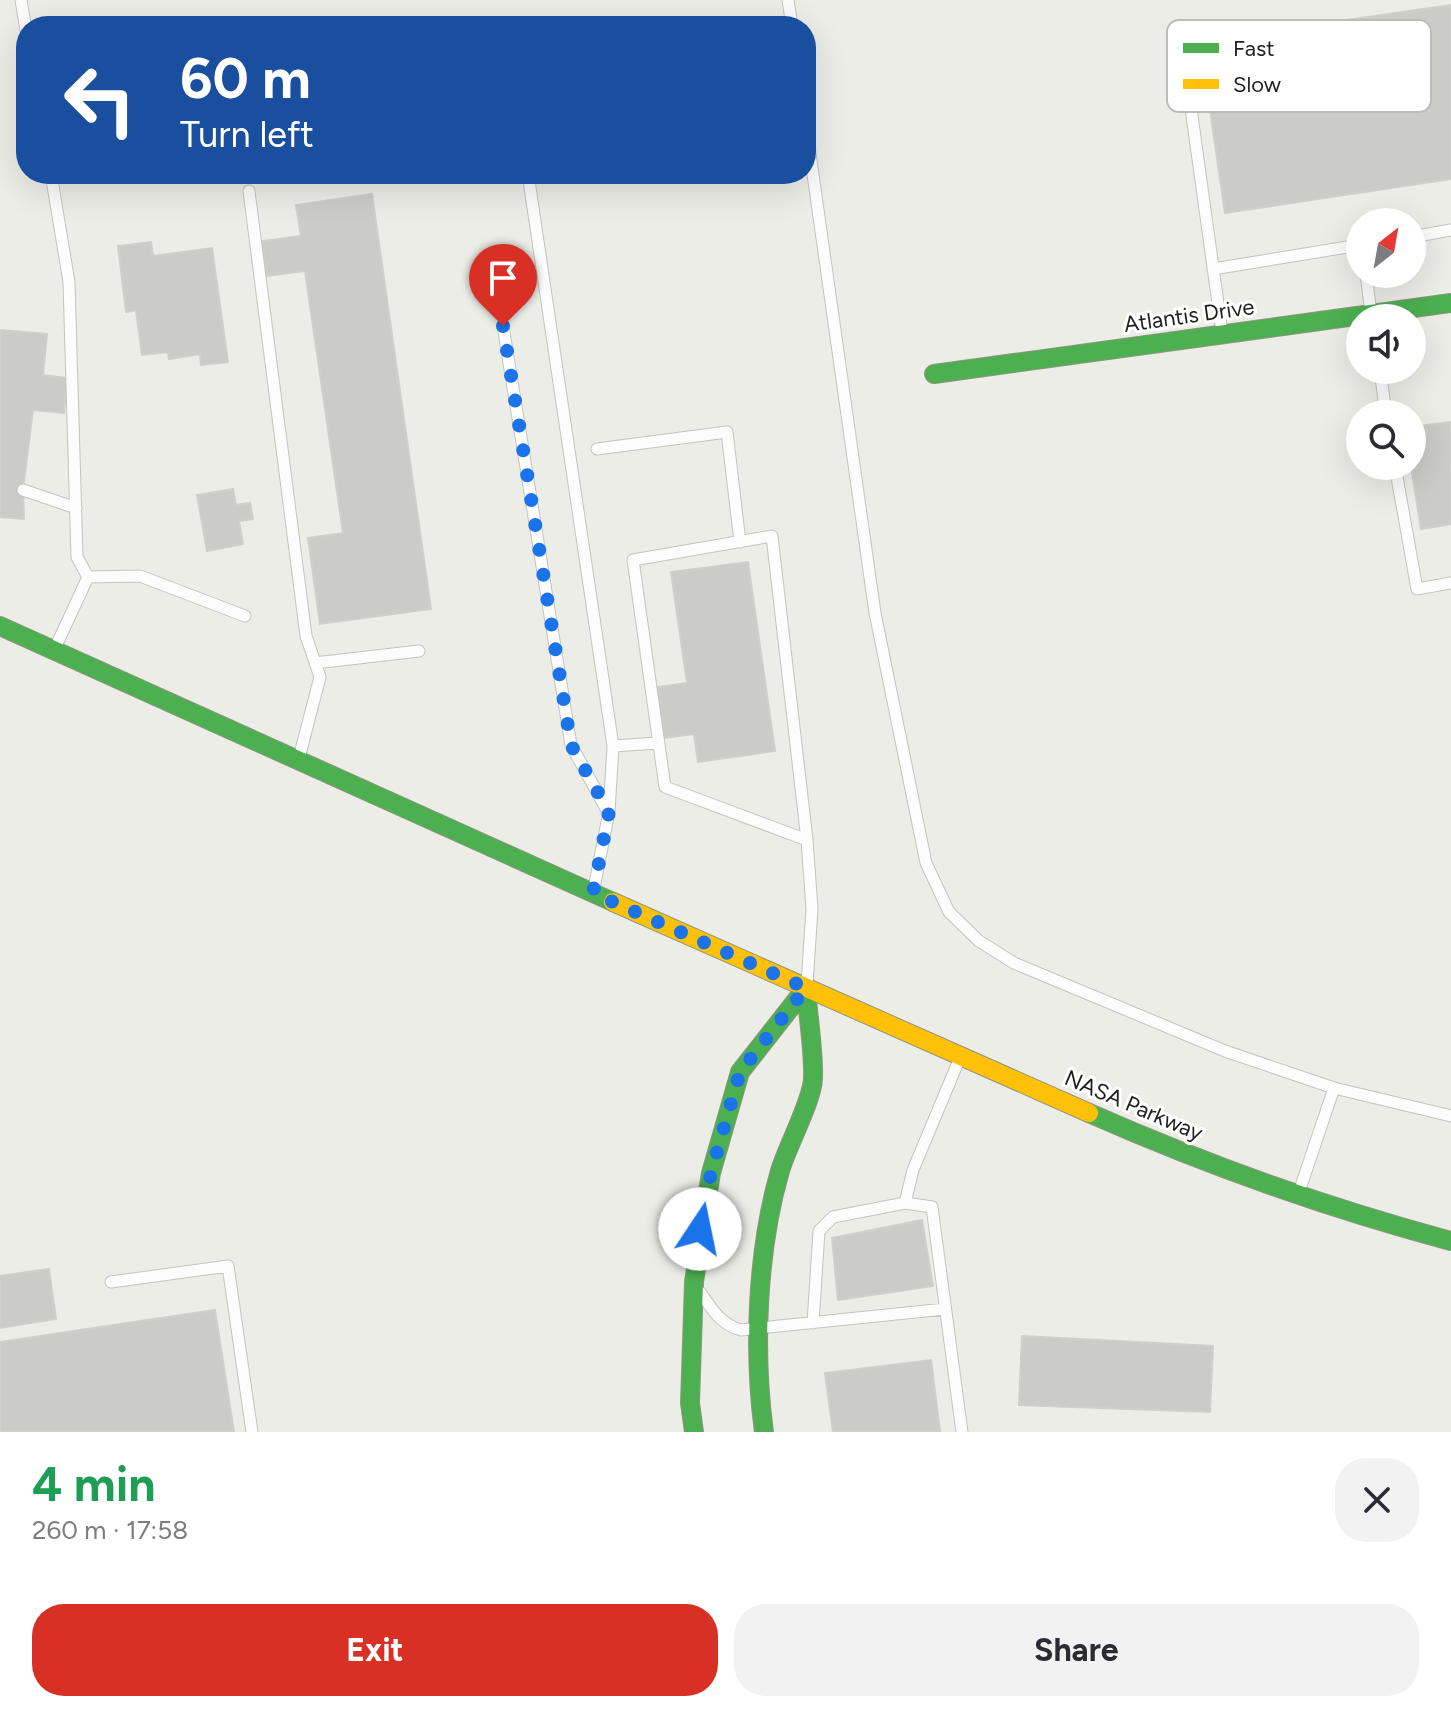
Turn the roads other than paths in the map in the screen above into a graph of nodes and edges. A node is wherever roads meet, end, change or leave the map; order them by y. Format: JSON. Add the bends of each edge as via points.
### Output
{"nodes":[{"id":1,"x":1191,"y":112,"type":"edge"},
{"id":2,"x":53,"y":184,"type":"edge"},
{"id":3,"x":529,"y":184,"type":"edge"},
{"id":4,"x":814,"y":184,"type":"edge"},
{"id":5,"x":249,"y":191,"type":"dead end"},
{"id":6,"x":1451,"y":230,"type":"edge"},
{"id":7,"x":1426,"y":234,"type":"edge"},
{"id":8,"x":1346,"y":247,"type":"edge"},
{"id":9,"x":1213,"y":269,"type":"junction"},
{"id":10,"x":1451,"y":303,"type":"edge"},
{"id":11,"x":1426,"y":307,"type":"edge"},
{"id":12,"x":1346,"y":319,"type":"edge"},
{"id":13,"x":503,"y":326,"type":"dead end"},
{"id":14,"x":1222,"y":335,"type":"junction"},
{"id":15,"x":934,"y":374,"type":"dead end"},
{"id":16,"x":597,"y":449,"type":"dead end"},
{"id":17,"x":1398,"y":480,"type":"edge"},
{"id":18,"x":23,"y":490,"type":"dead end"},
{"id":19,"x":76,"y":508,"type":"junction"},
{"id":20,"x":740,"y":542,"type":"junction"},
{"id":21,"x":88,"y":577,"type":"junction"},
{"id":22,"x":1451,"y":583,"type":"edge"},
{"id":23,"x":245,"y":616,"type":"dead end"},
{"id":24,"x":0,"y":626,"type":"edge"},
{"id":25,"x":54,"y":651,"type":"junction"},
{"id":26,"x":419,"y":651,"type":"dead end"},
{"id":27,"x":315,"y":663,"type":"junction"},
{"id":28,"x":658,"y":743,"type":"junction"},
{"id":29,"x":613,"y":746,"type":"junction"},
{"id":30,"x":299,"y":759,"type":"junction"},
{"id":31,"x":609,"y":812,"type":"junction"},
{"id":32,"x":807,"y":840,"type":"junction"},
{"id":33,"x":593,"y":893,"type":"junction"},
{"id":34,"x":806,"y":988,"type":"junction"},
{"id":35,"x":961,"y":1056,"type":"junction"},
{"id":36,"x":1334,"y":1088,"type":"junction"},
{"id":37,"x":1451,"y":1116,"type":"edge"},
{"id":38,"x":1298,"y":1196,"type":"junction"},
{"id":39,"x":905,"y":1203,"type":"junction"},
{"id":40,"x":1451,"y":1241,"type":"edge"},
{"id":41,"x":111,"y":1282,"type":"dead end"},
{"id":42,"x":694,"y":1282,"type":"junction"},
{"id":43,"x":945,"y":1309,"type":"junction"},
{"id":44,"x":813,"y":1323,"type":"junction"},
{"id":45,"x":759,"y":1329,"type":"junction"},
{"id":46,"x":252,"y":1432,"type":"edge"},
{"id":47,"x":694,"y":1432,"type":"edge"},
{"id":48,"x":764,"y":1432,"type":"edge"},
{"id":49,"x":962,"y":1432,"type":"edge"}],
"edges":[{"from":1,"to":9,"type":"lane"},
{"from":2,"to":19,"type":"lane","via":[[69,282]]},
{"from":3,"to":29,"type":"lane"},
{"from":4,"to":36,"type":"lane","via":[[875,613],[926,863],[949,912],[979,941],[1014,963],[1225,1051]]},
{"from":5,"to":27,"type":"lane","via":[[306,636]]},
{"from":6,"to":7,"type":"lane"},
{"from":8,"to":9,"type":"lane"},
{"from":9,"to":14,"type":"lane"},
{"from":10,"to":11,"type":"main road","name":"Atlantis Drive"},
{"from":12,"to":14,"type":"main road","name":"Atlantis Drive"},
{"from":13,"to":31,"type":"lane","via":[[571,745]]},
{"from":14,"to":15,"type":"main road","name":"Atlantis Drive"},
{"from":16,"to":20,"type":"lane","via":[[727,432]]},
{"from":17,"to":22,"type":"lane","via":[[1417,589]]},
{"from":18,"to":19,"type":"lane"},
{"from":19,"to":21,"type":"lane","via":[[77,557]]},
{"from":20,"to":28,"type":"lane","via":[[633,560]]},
{"from":20,"to":32,"type":"lane","via":[[772,536]]},
{"from":21,"to":23,"type":"lane","via":[[140,576]]},
{"from":21,"to":25,"type":"lane"},
{"from":24,"to":25,"type":"main road","name":"NASA Parkway"},
{"from":25,"to":30,"type":"main road","name":"NASA Parkway"},
{"from":26,"to":27,"type":"lane"},
{"from":27,"to":30,"type":"lane","via":[[320,677]]},
{"from":28,"to":29,"type":"lane"},
{"from":28,"to":32,"type":"lane","via":[[665,787]]},
{"from":29,"to":31,"type":"lane"},
{"from":30,"to":33,"type":"main road","name":"NASA Parkway"},
{"from":31,"to":33,"type":"lane"},
{"from":32,"to":34,"type":"lane","via":[[812,909]]},
{"from":33,"to":34,"type":"main road","name":"NASA Parkway"},
{"from":34,"to":35,"type":"main road","name":"NASA Parkway"},
{"from":34,"to":42,"type":"main road","via":[[740,1072],[711,1173]]},
{"from":34,"to":45,"type":"main road","via":[[813,1082],[780,1172],[765,1240]]},
{"from":35,"to":38,"type":"main road","name":"NASA Parkway"},
{"from":35,"to":39,"type":"lane","via":[[913,1170]]},
{"from":36,"to":37,"type":"lane"},
{"from":36,"to":38,"type":"lane"},
{"from":38,"to":40,"type":"main road","name":"NASA Parkway"},
{"from":39,"to":43,"type":"lane","via":[[932,1207]]},
{"from":39,"to":44,"type":"lane","via":[[833,1217],[819,1231]]},
{"from":41,"to":46,"type":"lane","via":[[228,1266]]},
{"from":42,"to":45,"type":"lane","via":[[729,1327]]},
{"from":42,"to":47,"type":"main road"},
{"from":43,"to":44,"type":"lane"},
{"from":43,"to":49,"type":"lane"},
{"from":44,"to":45,"type":"lane"},
{"from":45,"to":48,"type":"main road"}]}
